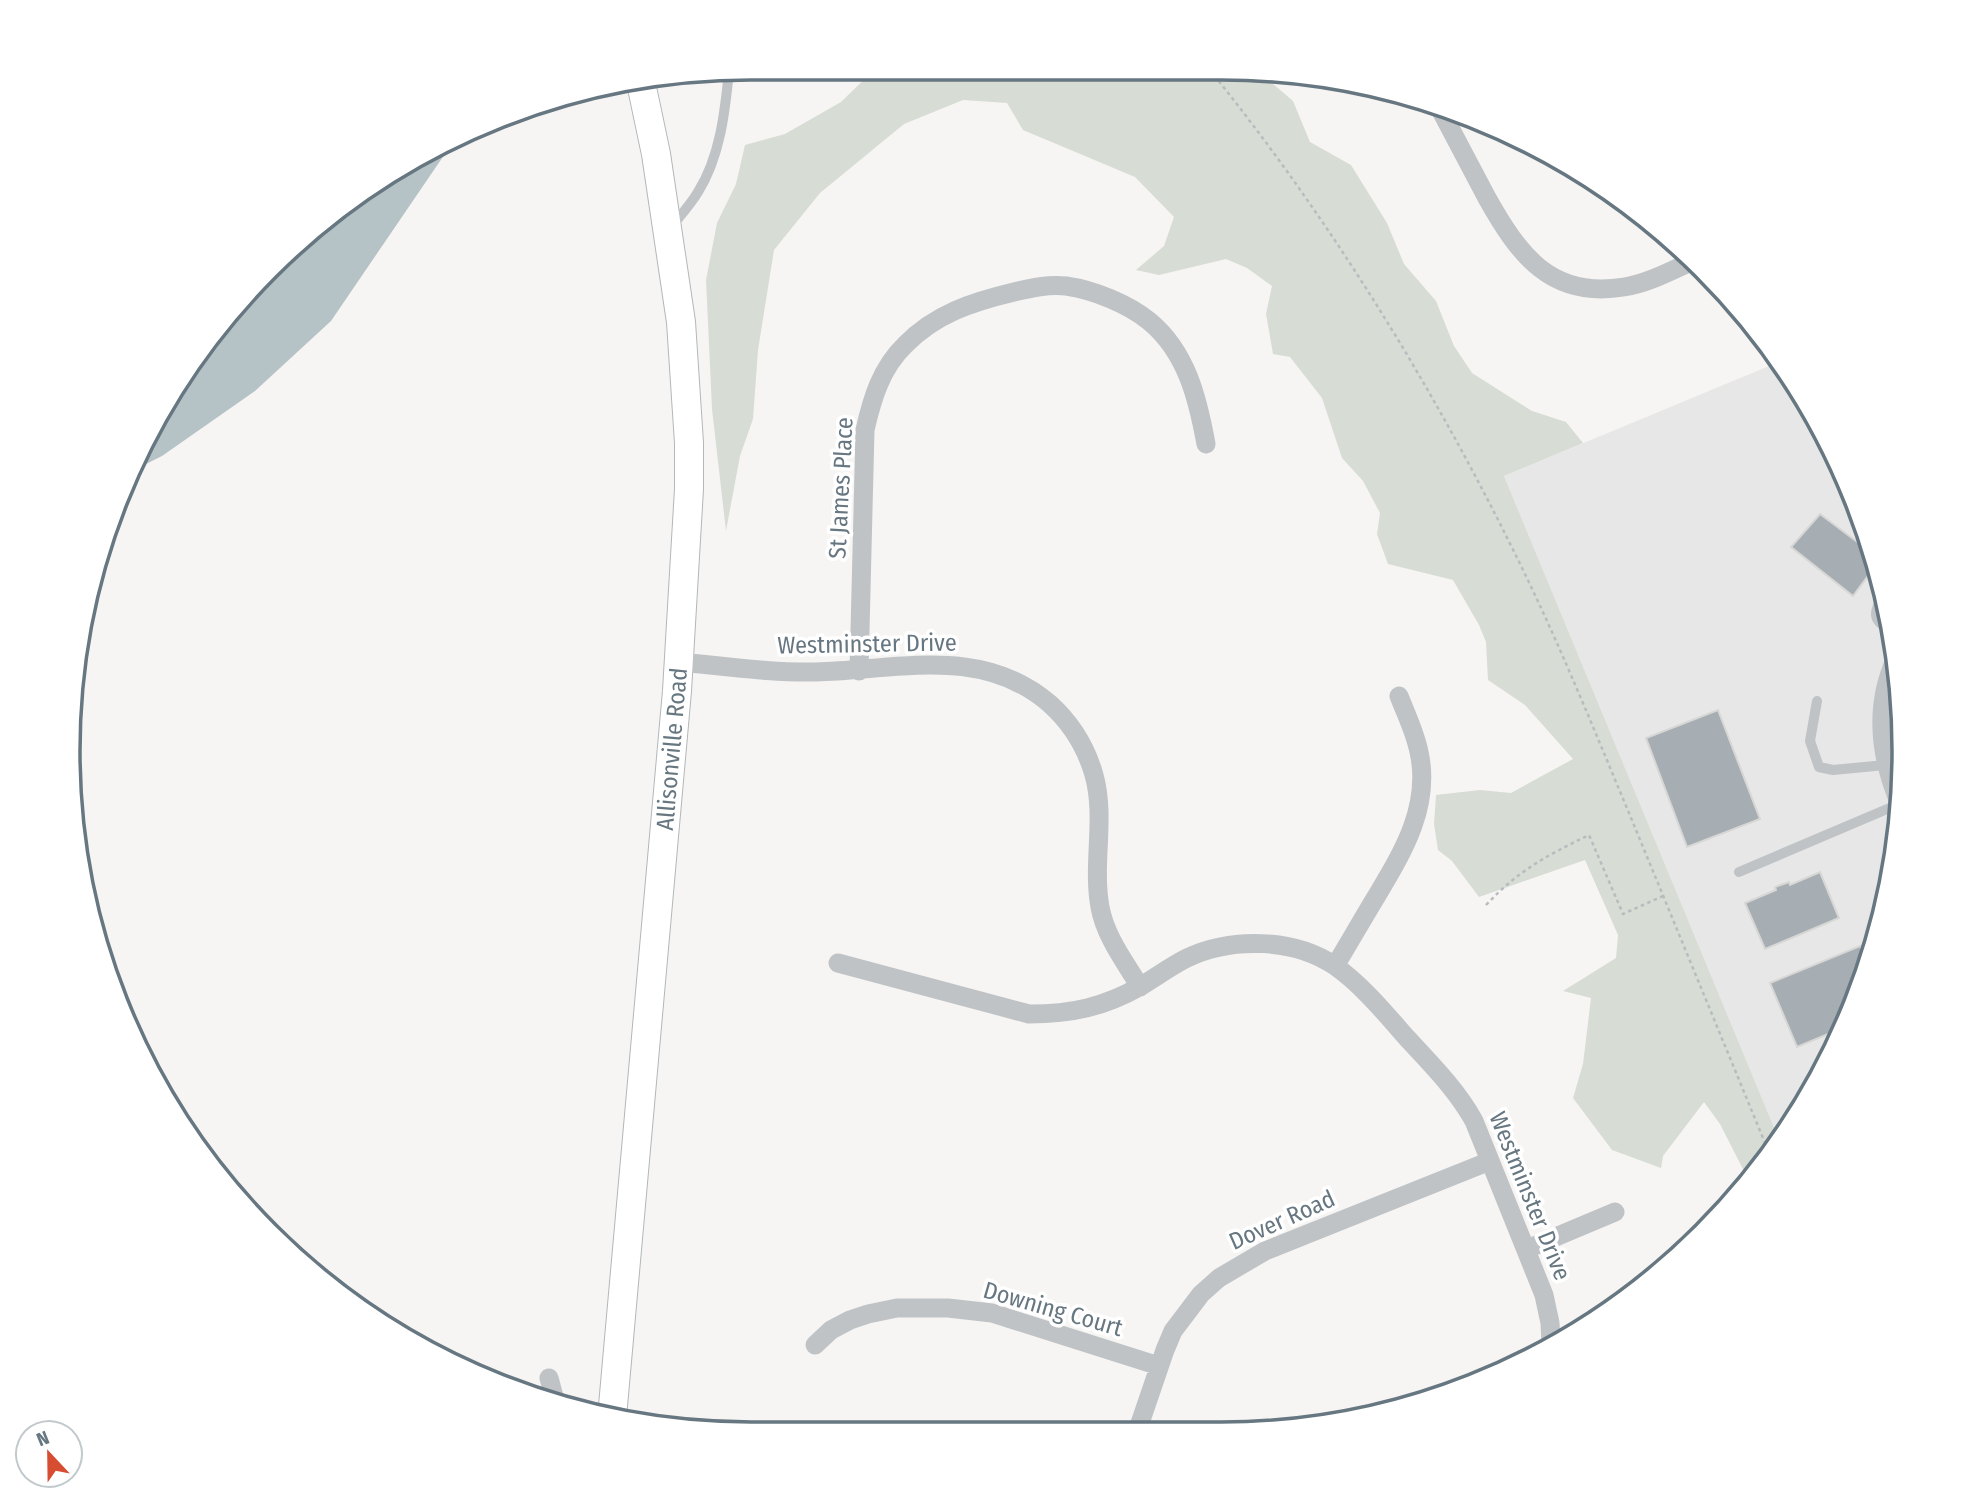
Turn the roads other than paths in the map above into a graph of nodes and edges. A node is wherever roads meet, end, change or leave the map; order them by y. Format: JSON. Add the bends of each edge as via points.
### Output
{"nodes":[{"id":1,"x":728,"y":81,"type":"edge"},
{"id":2,"x":642,"y":90,"type":"edge"},
{"id":3,"x":1446,"y":119,"type":"edge"},
{"id":4,"x":669,"y":230,"type":"junction"},
{"id":5,"x":1683,"y":265,"type":"edge"},
{"id":6,"x":1206,"y":444,"type":"dead end"},
{"id":7,"x":1877,"y":607,"type":"edge"},
{"id":8,"x":1881,"y":624,"type":"edge"},
{"id":9,"x":679,"y":662,"type":"junction"},
{"id":10,"x":859,"y":671,"type":"junction"},
{"id":11,"x":1889,"y":681,"type":"edge"},
{"id":12,"x":1399,"y":696,"type":"dead end"},
{"id":13,"x":1817,"y":701,"type":"dead end"},
{"id":14,"x":1892,"y":755,"type":"edge"},
{"id":15,"x":1884,"y":758,"type":"junction"},
{"id":16,"x":1891,"y":781,"type":"edge"},
{"id":17,"x":1890,"y":808,"type":"edge"},
{"id":18,"x":1739,"y":872,"type":"dead end"},
{"id":19,"x":838,"y":963,"type":"dead end"},
{"id":20,"x":1335,"y":966,"type":"junction"},
{"id":21,"x":1140,"y":987,"type":"junction"},
{"id":22,"x":1490,"y":1161,"type":"junction"},
{"id":23,"x":1615,"y":1212,"type":"dead end"},
{"id":24,"x":1527,"y":1249,"type":"junction"},
{"id":25,"x":1551,"y":1336,"type":"edge"},
{"id":26,"x":815,"y":1345,"type":"dead end"},
{"id":27,"x":1159,"y":1366,"type":"junction"},
{"id":28,"x":549,"y":1378,"type":"dead end"},
{"id":29,"x":553,"y":1392,"type":"edge"},
{"id":30,"x":613,"y":1408,"type":"edge"},
{"id":31,"x":1140,"y":1422,"type":"edge"}],
"edges":[{"from":1,"to":4,"type":"lane","via":[[712,165],[699,192]]},
{"from":2,"to":4,"type":"main road","name":"Allisonville Road"},
{"from":3,"to":5,"type":"street","via":[[1508,235],[1554,278],[1587,288],[1626,287]]},
{"from":4,"to":9,"type":"main road","name":"Allisonville Road","via":[[689,443]]},
{"from":6,"to":10,"type":"street","name":"St James Place","via":[[1188,372],[1149,321],[1120,304],[1065,286],[1040,286],[985,299],[939,317],[892,360],[870,405],[865,430]]},
{"from":7,"to":8,"type":"lane"},
{"from":9,"to":10,"type":"street","name":"Westminster Drive","via":[[797,672]]},
{"from":9,"to":30,"type":"main road","name":"Allisonville Road"},
{"from":10,"to":21,"type":"street","name":"Westminster Drive","via":[[934,664],[978,668],[1021,684],[1059,712],[1082,744],[1094,777],[1100,908],[1114,944]]},
{"from":11,"to":15,"type":"street","via":[[1884,695]]},
{"from":12,"to":20,"type":"street","via":[[1419,753],[1420,804],[1403,852]]},
{"from":13,"to":15,"type":"lane","via":[[1810,741],[1819,767],[1833,769]]},
{"from":14,"to":15,"type":"lane"},
{"from":15,"to":16,"type":"street"},
{"from":17,"to":18,"type":"lane"},
{"from":19,"to":21,"type":"street","via":[[1029,1014],[1097,1007]]},
{"from":20,"to":21,"type":"street","name":"Westminster Drive","via":[[1295,948],[1236,943],[1188,958]]},
{"from":20,"to":22,"type":"street","name":"Westminster Drive","via":[[1401,1030],[1467,1108]]},
{"from":22,"to":24,"type":"street","name":"Westminster Drive"},
{"from":22,"to":27,"type":"street","name":"Dover Road","via":[[1239,1265],[1201,1294],[1184,1315]]},
{"from":23,"to":24,"type":"street"},
{"from":24,"to":25,"type":"street","name":"Westminster Drive","via":[[1544,1295]]},
{"from":26,"to":27,"type":"street","name":"Downing Court","via":[[831,1330],[868,1314],[897,1308],[948,1308],[992,1313]]},
{"from":27,"to":31,"type":"street","name":"Dover Road"},
{"from":28,"to":29,"type":"street"}]}
